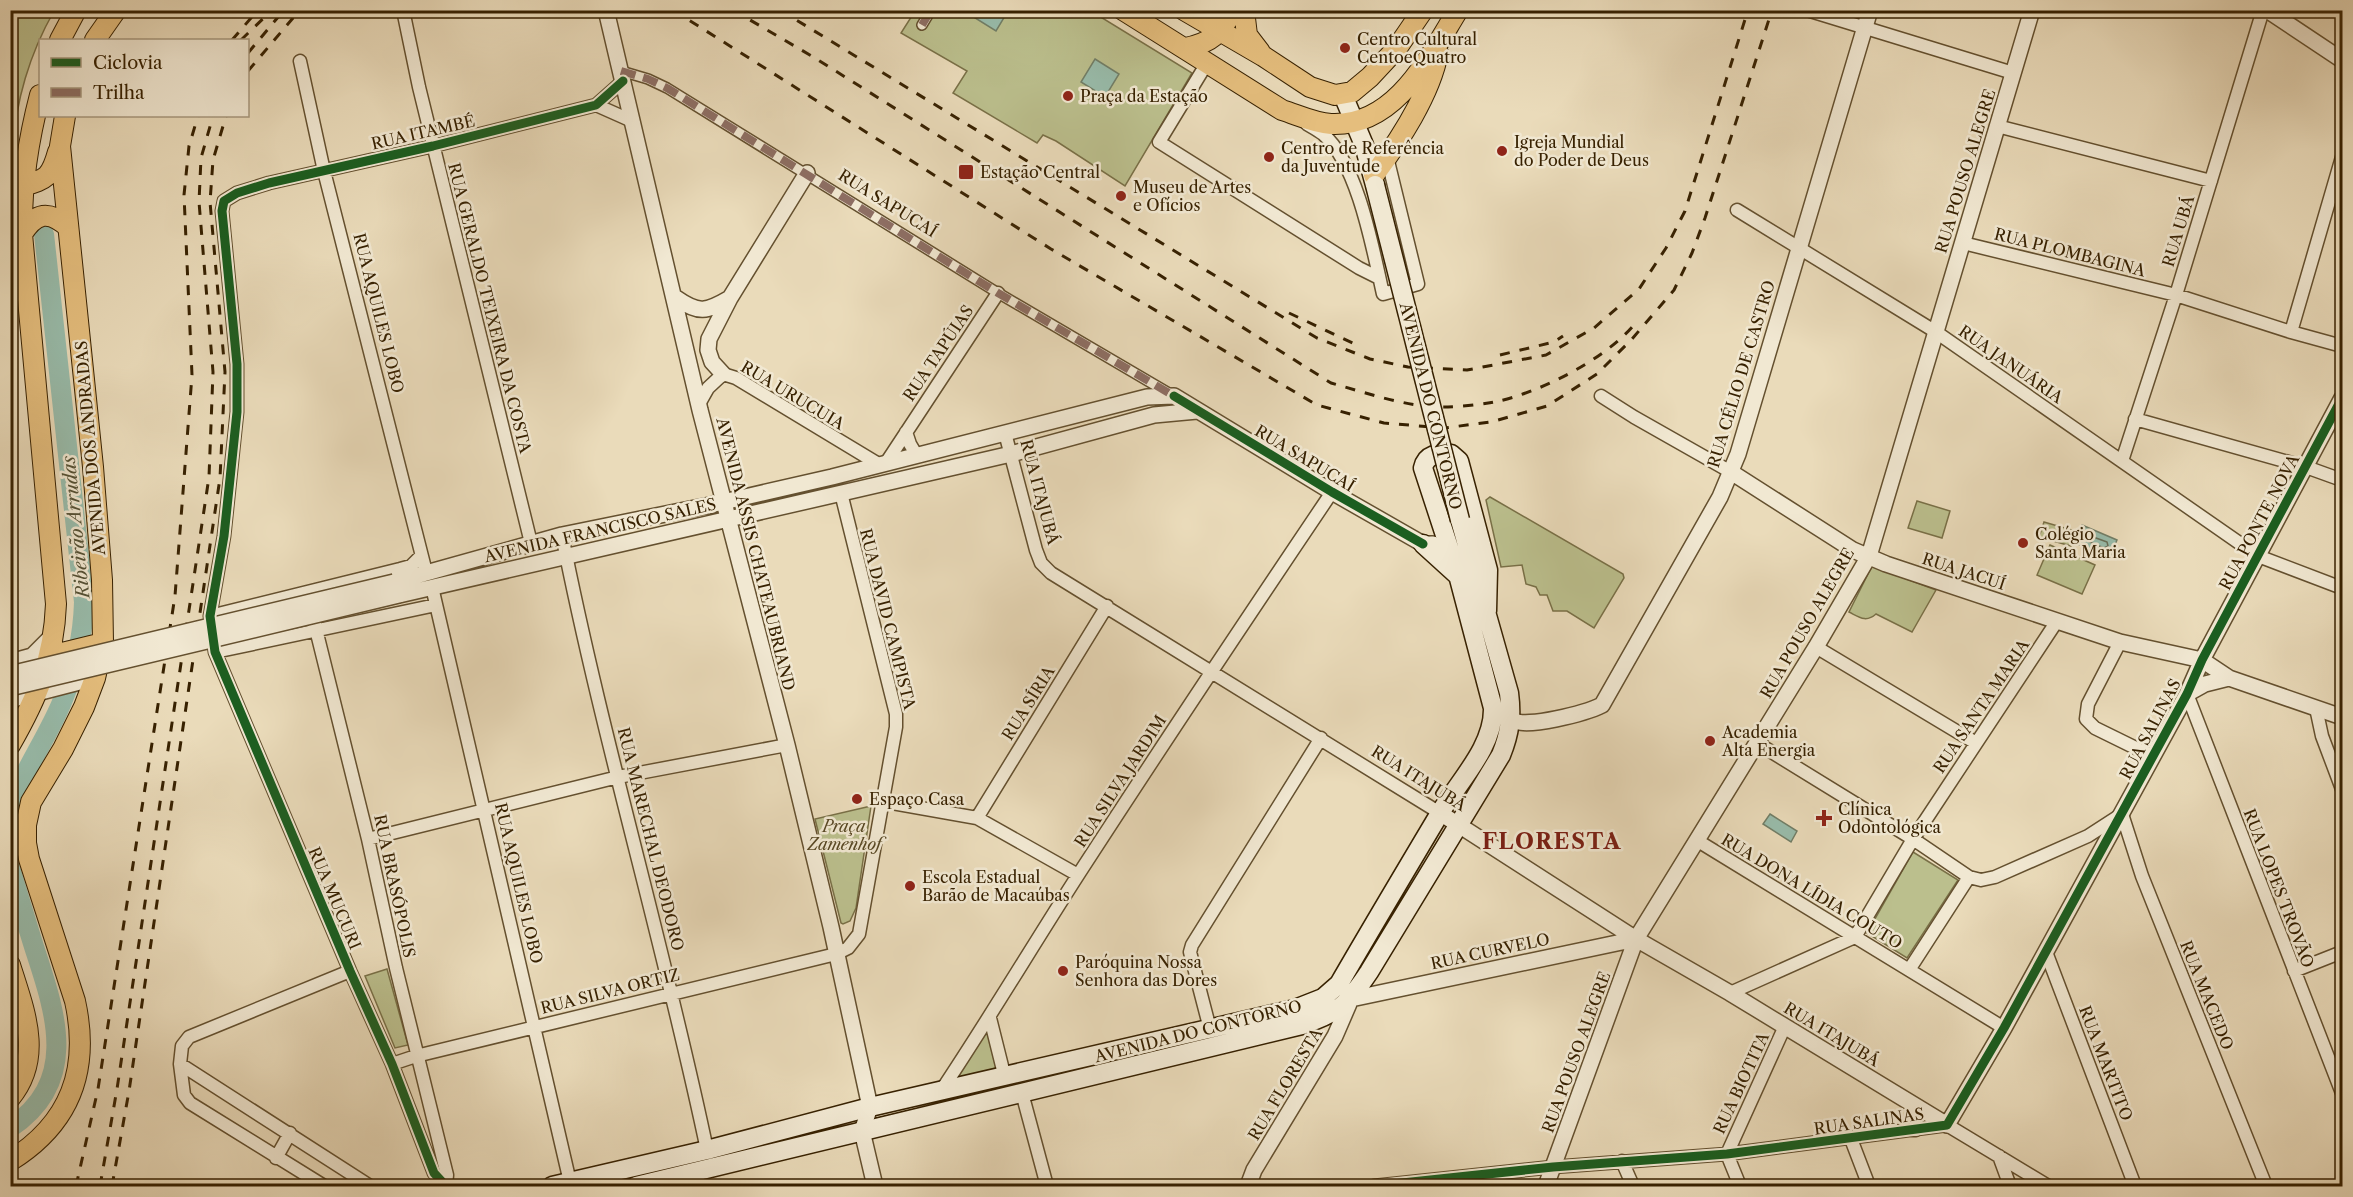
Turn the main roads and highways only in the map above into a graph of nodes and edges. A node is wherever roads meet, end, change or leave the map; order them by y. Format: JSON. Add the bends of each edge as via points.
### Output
{"nodes":[{"id":1,"x":76,"y":10,"type":"edge"},
{"id":2,"x":116,"y":10,"type":"edge"},
{"id":3,"x":1123,"y":10,"type":"edge"},
{"id":4,"x":1184,"y":10,"type":"edge"},
{"id":5,"x":1234,"y":10,"type":"edge"},
{"id":6,"x":1244,"y":10,"type":"edge"},
{"id":7,"x":1458,"y":10,"type":"edge"},
{"id":8,"x":1423,"y":11,"type":"edge"},
{"id":9,"x":1220,"y":33,"type":"junction"},
{"id":10,"x":61,"y":39,"type":"edge"},
{"id":11,"x":96,"y":39,"type":"edge"},
{"id":12,"x":1441,"y":40,"type":"junction"},
{"id":13,"x":1185,"y":48,"type":"junction"},
{"id":14,"x":1263,"y":56,"type":"junction"},
{"id":15,"x":1343,"y":95,"type":"junction"},
{"id":16,"x":39,"y":99,"type":"edge"},
{"id":17,"x":65,"y":117,"type":"edge"},
{"id":18,"x":1355,"y":122,"type":"junction"},
{"id":19,"x":60,"y":146,"type":"junction"},
{"id":20,"x":1374,"y":180,"type":"junction"},
{"id":21,"x":16,"y":186,"type":"edge"},
{"id":22,"x":68,"y":227,"type":"junction"},
{"id":23,"x":22,"y":234,"type":"junction"},
{"id":24,"x":1423,"y":544,"type":"road end"},
{"id":25,"x":1458,"y":575,"type":"junction"},
{"id":26,"x":1487,"y":610,"type":"junction"},
{"id":27,"x":96,"y":645,"type":"junction"},
{"id":28,"x":57,"y":654,"type":"junction"},
{"id":29,"x":10,"y":745,"type":"edge"},
{"id":30,"x":10,"y":965,"type":"edge"},
{"id":31,"x":1339,"y":984,"type":"junction"},
{"id":32,"x":16,"y":996,"type":"edge"},
{"id":33,"x":1351,"y":999,"type":"junction"},
{"id":34,"x":10,"y":1098,"type":"edge"},
{"id":35,"x":10,"y":1161,"type":"edge"},
{"id":36,"x":571,"y":1184,"type":"edge"},
{"id":37,"x":552,"y":1186,"type":"edge"},
{"id":38,"x":636,"y":1186,"type":"edge"}],
"edges":[{"from":1,"to":10,"type":"main road"},
{"from":2,"to":11,"type":"main road"},
{"from":3,"to":13,"type":"main road"},
{"from":4,"to":9,"type":"main road"},
{"from":5,"to":9,"type":"main road"},
{"from":6,"to":14,"type":"main road","via":[[1247,35]]},
{"from":7,"to":12,"type":"main road"},
{"from":8,"to":15,"type":"main road","via":[[1370,77]]},
{"from":9,"to":13,"type":"main road","via":[[1202,45]]},
{"from":9,"to":14,"type":"main road"},
{"from":12,"to":18,"type":"main road","via":[[1389,106]]},
{"from":12,"to":20,"type":"main road","via":[[1435,68],[1410,121]]},
{"from":13,"to":18,"type":"main road","via":[[1282,110],[1331,124]]},
{"from":14,"to":15,"type":"main road","via":[[1310,87]]},
{"from":15,"to":18,"type":"main road","name":"AVENIDA DO CONTORNO"},
{"from":16,"to":21,"type":"main road"},
{"from":17,"to":19,"type":"main road","name":"AVENIDA DOS ANDRADAS"},
{"from":18,"to":20,"type":"main road","name":"AVENIDA DO CONTORNO"},
{"from":19,"to":21,"type":"main road","via":[[48,176]]},
{"from":19,"to":22,"type":"main road","name":"AVENIDA DOS ANDRADAS"},
{"from":20,"to":26,"type":"main road","name":"AVENIDA DO CONTORNO","bridge":true,"via":[[1460,522]]},
{"from":21,"to":23,"type":"main road"},
{"from":22,"to":23,"type":"main road","via":[[57,218],[44,215],[30,221]]},
{"from":22,"to":27,"type":"main road","name":"AVENIDA DOS ANDRADAS","via":[[104,612]]},
{"from":23,"to":28,"type":"main road","via":[[56,604]]},
{"from":24,"to":25,"type":"main road"},
{"from":25,"to":26,"type":"main road","name":"AVENIDA DO CONTORNO","via":[[1423,468],[1430,455],[1451,454],[1459,461],[1488,570]]},
{"from":25,"to":31,"type":"main road","name":"AVENIDA DO CONTORNO","via":[[1493,716],[1481,750]]},
{"from":26,"to":33,"type":"main road","name":"AVENIDA DO CONTORNO","via":[[1509,693],[1512,720],[1508,740]]},
{"from":27,"to":28,"type":"main road"},
{"from":27,"to":35,"type":"main road","name":"AVENIDA DOS ANDRADAS","via":[[84,707],[32,802],[26,825],[29,860],[75,1001],[80,1061],[61,1114],[39,1140]]},
{"from":28,"to":29,"type":"main road","via":[[42,690]]},
{"from":30,"to":32,"type":"main road"},
{"from":31,"to":33,"type":"main road"},
{"from":31,"to":36,"type":"main road","name":"AVENIDA DO CONTORNO","via":[[1314,1003],[870,1107]]},
{"from":32,"to":34,"type":"main road","via":[[30,1031],[30,1046],[24,1076]]},
{"from":33,"to":38,"type":"main road","name":"AVENIDA DO CONTORNO","via":[[1333,1013],[1302,1025]]},
{"from":36,"to":37,"type":"main road","name":"AVENIDA DO CONTORNO"}]}
